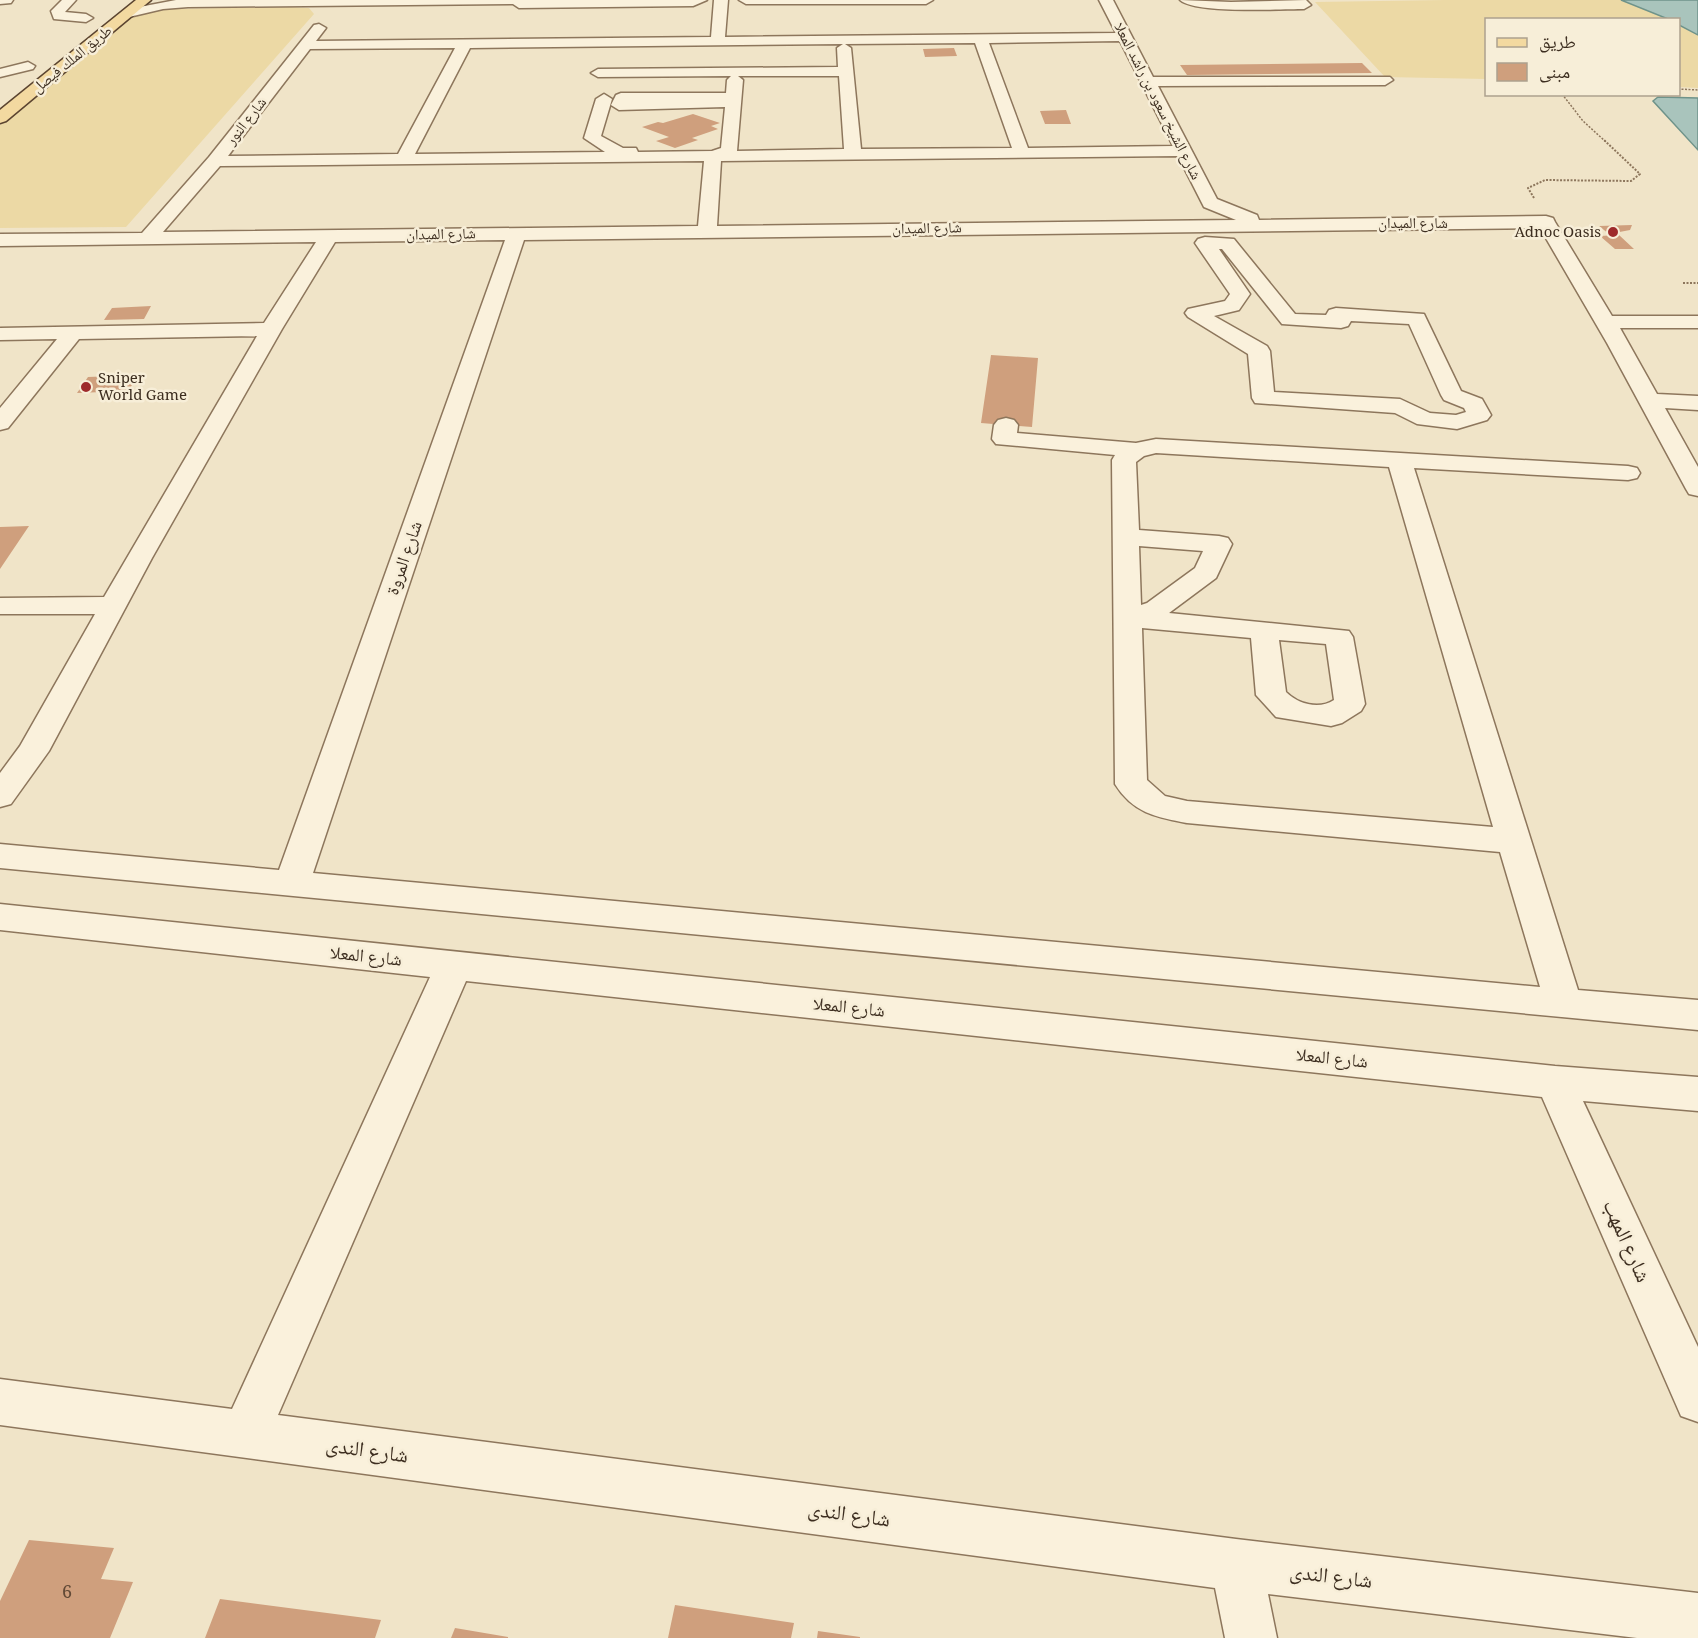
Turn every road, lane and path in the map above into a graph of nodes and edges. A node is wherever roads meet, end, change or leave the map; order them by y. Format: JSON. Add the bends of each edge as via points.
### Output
{"nodes":[{"id":1,"x":0,"y":0,"type":"edge"},
{"id":2,"x":6,"y":0,"type":"edge"},
{"id":3,"x":144,"y":0,"type":"edge"},
{"id":4,"x":162,"y":0,"type":"edge"},
{"id":5,"x":451,"y":0,"type":"edge"},
{"id":6,"x":516,"y":0,"type":"edge"},
{"id":7,"x":541,"y":0,"type":"edge"},
{"id":8,"x":700,"y":0,"type":"edge"},
{"id":9,"x":721,"y":0,"type":"edge"},
{"id":10,"x":746,"y":0,"type":"edge"},
{"id":11,"x":926,"y":0,"type":"edge"},
{"id":12,"x":1187,"y":0,"type":"edge"},
{"id":13,"x":1299,"y":0,"type":"edge"},
{"id":14,"x":261,"y":1,"type":"edge"},
{"id":15,"x":354,"y":1,"type":"edge"},
{"id":16,"x":188,"y":3,"type":"junction"},
{"id":17,"x":1108,"y":5,"type":"edge"},
{"id":18,"x":81,"y":6,"type":"edge"},
{"id":19,"x":129,"y":13,"type":"junction"},
{"id":20,"x":69,"y":32,"type":"dead end"},
{"id":21,"x":1125,"y":37,"type":"junction"},
{"id":22,"x":980,"y":38,"type":"junction"},
{"id":23,"x":795,"y":40,"type":"junction"},
{"id":24,"x":843,"y":40,"type":"junction"},
{"id":25,"x":718,"y":41,"type":"junction"},
{"id":26,"x":608,"y":42,"type":"junction"},
{"id":27,"x":638,"y":42,"type":"junction"},
{"id":28,"x":465,"y":43,"type":"junction"},
{"id":29,"x":306,"y":45,"type":"junction"},
{"id":30,"x":42,"y":54,"type":"dead end"},
{"id":31,"x":28,"y":66,"type":"junction"},
{"id":32,"x":846,"y":70,"type":"junction"},
{"id":33,"x":736,"y":72,"type":"junction"},
{"id":34,"x":1,"y":73,"type":"edge"},
{"id":35,"x":598,"y":73,"type":"junction"},
{"id":36,"x":1385,"y":80,"type":"dead end"},
{"id":37,"x":1156,"y":82,"type":"junction"},
{"id":38,"x":0,"y":88,"type":"edge"},
{"id":39,"x":1680,"y":89,"type":"edge"},
{"id":40,"x":1698,"y":90,"type":"edge"},
{"id":41,"x":1564,"y":96,"type":"edge"},
{"id":42,"x":605,"y":99,"type":"junction"},
{"id":43,"x":0,"y":118,"type":"edge"},
{"id":44,"x":1183,"y":151,"type":"junction"},
{"id":45,"x":1022,"y":153,"type":"junction"},
{"id":46,"x":721,"y":154,"type":"junction"},
{"id":47,"x":854,"y":155,"type":"junction"},
{"id":48,"x":571,"y":158,"type":"junction"},
{"id":49,"x":404,"y":159,"type":"junction"},
{"id":50,"x":215,"y":161,"type":"junction"},
{"id":51,"x":1528,"y":188,"type":"dead end"},
{"id":52,"x":1210,"y":203,"type":"junction"},
{"id":53,"x":1266,"y":224,"type":"junction"},
{"id":54,"x":1159,"y":226,"type":"junction"},
{"id":55,"x":707,"y":231,"type":"junction"},
{"id":56,"x":0,"y":234,"type":"edge"},
{"id":57,"x":516,"y":234,"type":"junction"},
{"id":58,"x":329,"y":236,"type":"junction"},
{"id":59,"x":147,"y":238,"type":"junction"},
{"id":60,"x":80,"y":239,"type":"junction"},
{"id":61,"x":0,"y":240,"type":"edge"},
{"id":62,"x":1683,"y":283,"type":"dead end"},
{"id":63,"x":1698,"y":283,"type":"edge"},
{"id":64,"x":1417,"y":318,"type":"joint"},
{"id":65,"x":1605,"y":322,"type":"junction"},
{"id":66,"x":1698,"y":322,"type":"edge"},
{"id":67,"x":271,"y":329,"type":"junction"},
{"id":68,"x":73,"y":333,"type":"junction"},
{"id":69,"x":0,"y":334,"type":"edge"},
{"id":70,"x":1618,"y":344,"type":"junction"},
{"id":71,"x":1641,"y":344,"type":"dead end"},
{"id":72,"x":1649,"y":400,"type":"junction"},
{"id":73,"x":1698,"y":403,"type":"edge"},
{"id":74,"x":0,"y":423,"type":"edge"},
{"id":75,"x":1006,"y":425,"type":"dead end"},
{"id":76,"x":1136,"y":450,"type":"junction"},
{"id":77,"x":1399,"y":459,"type":"junction"},
{"id":78,"x":1628,"y":472,"type":"dead end"},
{"id":79,"x":1698,"y":489,"type":"edge"},
{"id":80,"x":1126,"y":537,"type":"junction"},
{"id":81,"x":112,"y":605,"type":"junction"},
{"id":82,"x":0,"y":606,"type":"edge"},
{"id":83,"x":1128,"y":618,"type":"junction"},
{"id":84,"x":1264,"y":630,"type":"dead end"},
{"id":85,"x":0,"y":796,"type":"edge"},
{"id":86,"x":1515,"y":841,"type":"junction"},
{"id":87,"x":0,"y":856,"type":"edge"},
{"id":88,"x":292,"y":883,"type":"junction"},
{"id":89,"x":0,"y":917,"type":"edge"},
{"id":90,"x":454,"y":965,"type":"junction"},
{"id":91,"x":1563,"y":1003,"type":"junction"},
{"id":92,"x":1698,"y":1015,"type":"edge"},
{"id":93,"x":1555,"y":1082,"type":"junction"},
{"id":94,"x":1698,"y":1094,"type":"edge"},
{"id":95,"x":1698,"y":1400,"type":"edge"},
{"id":96,"x":0,"y":1402,"type":"edge"},
{"id":97,"x":245,"y":1434,"type":"junction"},
{"id":98,"x":1236,"y":1565,"type":"junction"},
{"id":99,"x":1698,"y":1619,"type":"edge"},
{"id":100,"x":1251,"y":1638,"type":"edge"}],
"edges":[{"from":1,"to":2,"type":"street"},
{"from":3,"to":19,"type":"main road","name":"طريق الملك فيصل"},
{"from":4,"to":16,"type":"street"},
{"from":5,"to":6,"type":"street"},
{"from":5,"to":15,"type":"street"},
{"from":6,"to":7,"type":"street"},
{"from":8,"to":15,"type":"street","via":[[375,5]]},
{"from":9,"to":25,"type":"street"},
{"from":10,"to":11,"type":"street"},
{"from":12,"to":13,"type":"street","via":[[1232,6],[1304,5]]},
{"from":14,"to":15,"type":"street"},
{"from":14,"to":16,"type":"street"},
{"from":15,"to":29,"type":"street","name":"شارع النور"},
{"from":16,"to":19,"type":"street"},
{"from":17,"to":21,"type":"street","name":"شارع الشيخ سعود بن راشد المعلا"},
{"from":17,"to":37,"type":"street","via":[[1124,12]]},
{"from":18,"to":20,"type":"main road","name":"طريق الملك فيصل"},
{"from":19,"to":43,"type":"main road","name":"طريق الملك فيصل"},
{"from":21,"to":22,"type":"street"},
{"from":21,"to":37,"type":"street","name":"شارع الشيخ سعود بن راشد المعلا"},
{"from":22,"to":24,"type":"street"},
{"from":22,"to":45,"type":"street"},
{"from":23,"to":24,"type":"street"},
{"from":23,"to":25,"type":"street"},
{"from":23,"to":27,"type":"street","via":[[784,44]]},
{"from":24,"to":32,"type":"street"},
{"from":25,"to":27,"type":"street"},
{"from":26,"to":27,"type":"street"},
{"from":26,"to":28,"type":"street"},
{"from":26,"to":35,"type":"street"},
{"from":28,"to":29,"type":"street"},
{"from":28,"to":49,"type":"street"},
{"from":29,"to":50,"type":"street","name":"شارع النور"},
{"from":30,"to":31,"type":"main road","name":"طريق الملك فيصل"},
{"from":31,"to":34,"type":"street"},
{"from":31,"to":38,"type":"main road","name":"طريق الملك فيصل"},
{"from":32,"to":33,"type":"street"},
{"from":32,"to":47,"type":"street"},
{"from":33,"to":35,"type":"street"},
{"from":33,"to":46,"type":"street"},
{"from":35,"to":42,"type":"street"},
{"from":36,"to":37,"type":"street"},
{"from":37,"to":44,"type":"street","name":"شارع الشيخ سعود بن راشد المعلا"},
{"from":39,"to":40,"type":"path"},
{"from":41,"to":51,"type":"path","via":[[1640,174],[1631,181],[1545,180]]},
{"from":42,"to":42,"type":"street","via":[[619,105],[724,104],[725,97]]},
{"from":42,"to":46,"type":"street","via":[[592,138],[620,153]]},
{"from":42,"to":48,"type":"street"},
{"from":44,"to":45,"type":"street"},
{"from":44,"to":52,"type":"street","name":"شارع الشيخ سعود بن راشد المعلا"},
{"from":45,"to":47,"type":"street"},
{"from":46,"to":47,"type":"street"},
{"from":46,"to":48,"type":"street"},
{"from":46,"to":55,"type":"street"},
{"from":48,"to":49,"type":"street"},
{"from":49,"to":50,"type":"street"},
{"from":50,"to":59,"type":"street","name":"شارع النور"},
{"from":52,"to":53,"type":"street"},
{"from":52,"to":54,"type":"street","via":[[1201,216]]},
{"from":53,"to":54,"type":"street","name":"شارع الميدان"},
{"from":53,"to":65,"type":"street","name":"شارع الميدان","via":[[1546,222]]},
{"from":54,"to":55,"type":"street","name":"شارع الميدان"},
{"from":55,"to":57,"type":"street","name":"شارع الميدان"},
{"from":56,"to":60,"type":"street","via":[[75,233]]},
{"from":57,"to":58,"type":"street","name":"شارع الميدان"},
{"from":57,"to":88,"type":"street","name":"شارع المروة"},
{"from":58,"to":59,"type":"street","name":"شارع الميدان"},
{"from":58,"to":67,"type":"street"},
{"from":59,"to":60,"type":"street","name":"شارع الميدان"},
{"from":60,"to":61,"type":"street","name":"شارع الميدان"},
{"from":62,"to":63,"type":"path"},
{"from":64,"to":64,"type":"street","via":[[1452,395],[1474,404],[1479,415],[1457,422],[1425,419],[1400,406],[1263,398],[1259,351],[1195,314],[1232,306],[1240,294],[1204,243],[1227,243],[1289,320],[1341,322],[1336,314]]},
{"from":65,"to":66,"type":"street"},
{"from":65,"to":70,"type":"street","name":"شارع الميدان"},
{"from":67,"to":68,"type":"street"},
{"from":67,"to":81,"type":"street","via":[[130,544]]},
{"from":68,"to":69,"type":"street"},
{"from":68,"to":74,"type":"street"},
{"from":70,"to":71,"type":"street"},
{"from":70,"to":72,"type":"street","name":"شارع الميدان"},
{"from":72,"to":73,"type":"street"},
{"from":72,"to":79,"type":"street","name":"شارع الميدان"},
{"from":75,"to":76,"type":"street","via":[[1004,439]]},
{"from":76,"to":77,"type":"street","via":[[1156,446]]},
{"from":76,"to":80,"type":"street","via":[[1124,460]]},
{"from":77,"to":78,"type":"street"},
{"from":77,"to":86,"type":"street"},
{"from":80,"to":83,"type":"street"},
{"from":80,"to":83,"type":"street","via":[[1219,544],[1206,573],[1157,609]]},
{"from":81,"to":82,"type":"street"},
{"from":81,"to":85,"type":"street","via":[[33,751]]},
{"from":83,"to":84,"type":"street"},
{"from":83,"to":86,"type":"street","via":[[1131,784],[1155,805],[1187,812]]},
{"from":86,"to":91,"type":"street"},
{"from":87,"to":88,"type":"street"},
{"from":88,"to":91,"type":"street"},
{"from":89,"to":90,"type":"street","name":"شارع المعلا"},
{"from":90,"to":93,"type":"street","name":"شارع المعلا"},
{"from":90,"to":97,"type":"street"},
{"from":91,"to":92,"type":"street"},
{"from":93,"to":94,"type":"street","name":"شارع المعلا"},
{"from":93,"to":95,"type":"street","name":"شارع المهب"},
{"from":96,"to":97,"type":"street","name":"شارع الندى"},
{"from":97,"to":98,"type":"street","name":"شارع الندى"},
{"from":98,"to":99,"type":"street","name":"شارع الندى"},
{"from":98,"to":100,"type":"street"}]}
